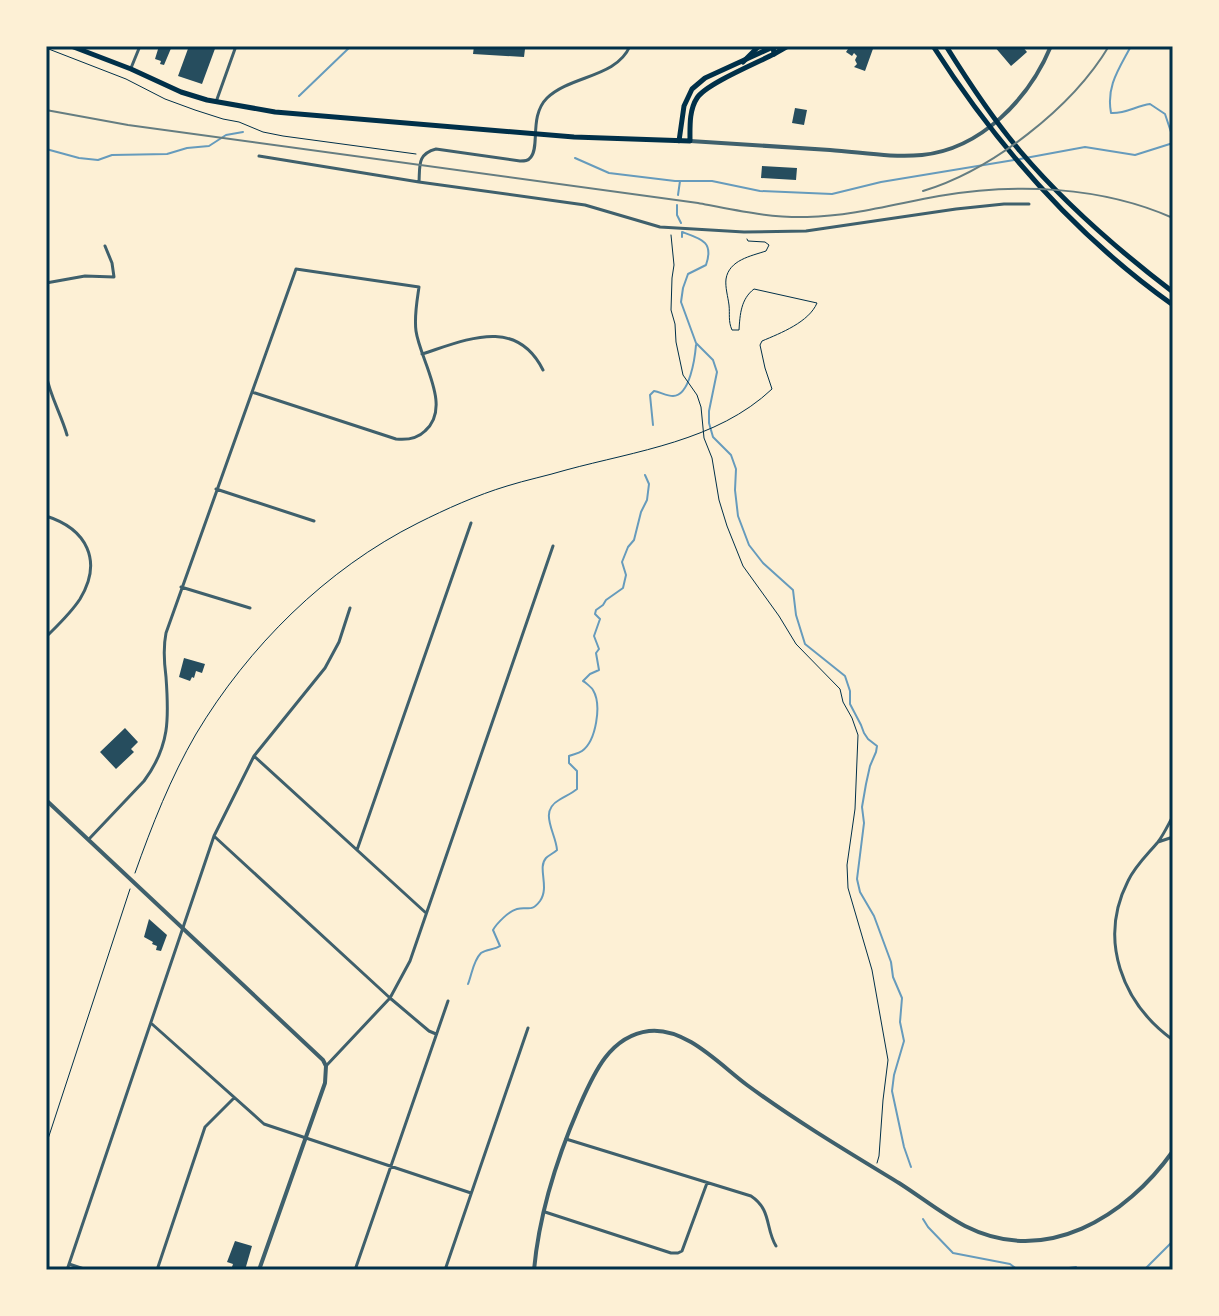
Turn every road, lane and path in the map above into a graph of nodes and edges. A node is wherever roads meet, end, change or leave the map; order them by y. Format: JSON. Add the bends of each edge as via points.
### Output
{"nodes":[{"id":1,"x":71,"y":46,"type":"edge"},
{"id":2,"x":140,"y":46,"type":"edge"},
{"id":3,"x":236,"y":46,"type":"edge"},
{"id":4,"x":630,"y":46,"type":"edge"},
{"id":5,"x":759,"y":46,"type":"edge"},
{"id":6,"x":788,"y":46,"type":"edge"},
{"id":7,"x":933,"y":46,"type":"edge"},
{"id":8,"x":946,"y":46,"type":"edge"},
{"id":9,"x":1051,"y":46,"type":"edge"},
{"id":10,"x":46,"y":48,"type":"edge"},
{"id":11,"x":774,"y":48,"type":"edge"},
{"id":12,"x":743,"y":62,"type":"junction"},
{"id":13,"x":131,"y":69,"type":"junction"},
{"id":14,"x":216,"y":102,"type":"junction"},
{"id":15,"x":534,"y":134,"type":"junction"},
{"id":16,"x":679,"y":141,"type":"junction"},
{"id":17,"x":690,"y":141,"type":"junction"},
{"id":18,"x":259,"y":156,"type":"dead end"},
{"id":19,"x":422,"y":156,"type":"junction"},
{"id":20,"x":419,"y":182,"type":"junction"},
{"id":21,"x":1029,"y":204,"type":"dead end"},
{"id":22,"x":670,"y":227,"type":"junction"},
{"id":23,"x":744,"y":232,"type":"junction"},
{"id":24,"x":105,"y":246,"type":"dead end"},
{"id":25,"x":46,"y":283,"type":"edge"},
{"id":26,"x":1173,"y":292,"type":"edge"},
{"id":27,"x":1173,"y":305,"type":"edge"},
{"id":28,"x":422,"y":354,"type":"junction"},
{"id":29,"x":543,"y":370,"type":"dead end"},
{"id":30,"x":46,"y":374,"type":"edge"},
{"id":31,"x":252,"y":392,"type":"junction"},
{"id":32,"x":67,"y":435,"type":"dead end"},
{"id":33,"x":676,"y":441,"type":"dead end"},
{"id":34,"x":216,"y":489,"type":"junction"},
{"id":35,"x":46,"y":516,"type":"edge"},
{"id":36,"x":314,"y":521,"type":"dead end"},
{"id":37,"x":471,"y":523,"type":"dead end"},
{"id":38,"x":553,"y":546,"type":"dead end"},
{"id":39,"x":181,"y":587,"type":"junction"},
{"id":40,"x":250,"y":608,"type":"dead end"},
{"id":41,"x":350,"y":608,"type":"dead end"},
{"id":42,"x":46,"y":637,"type":"edge"},
{"id":43,"x":254,"y":756,"type":"junction"},
{"id":44,"x":46,"y":800,"type":"edge"},
{"id":45,"x":1173,"y":816,"type":"edge"},
{"id":46,"x":214,"y":836,"type":"junction"},
{"id":47,"x":1173,"y":837,"type":"edge"},
{"id":48,"x":89,"y":839,"type":"junction"},
{"id":49,"x":1158,"y":842,"type":"junction"},
{"id":50,"x":357,"y":850,"type":"junction"},
{"id":51,"x":426,"y":913,"type":"junction"},
{"id":52,"x":182,"y":929,"type":"junction"},
{"id":53,"x":390,"y":998,"type":"junction"},
{"id":54,"x":448,"y":1001,"type":"dead end"},
{"id":55,"x":151,"y":1023,"type":"junction"},
{"id":56,"x":528,"y":1028,"type":"dead end"},
{"id":57,"x":436,"y":1034,"type":"junction"},
{"id":58,"x":1173,"y":1040,"type":"edge"},
{"id":59,"x":326,"y":1066,"type":"junction"},
{"id":60,"x":234,"y":1098,"type":"junction"},
{"id":61,"x":306,"y":1139,"type":"junction"},
{"id":62,"x":566,"y":1139,"type":"junction"},
{"id":63,"x":1173,"y":1151,"type":"edge"},
{"id":64,"x":391,"y":1167,"type":"junction"},
{"id":65,"x":874,"y":1169,"type":"junction"},
{"id":66,"x":707,"y":1181,"type":"junction"},
{"id":67,"x":471,"y":1193,"type":"junction"},
{"id":68,"x":545,"y":1212,"type":"junction"},
{"id":69,"x":776,"y":1246,"type":"dead end"},
{"id":70,"x":69,"y":1264,"type":"junction"},
{"id":71,"x":67,"y":1270,"type":"edge"},
{"id":72,"x":87,"y":1270,"type":"edge"},
{"id":73,"x":157,"y":1270,"type":"edge"},
{"id":74,"x":260,"y":1270,"type":"edge"},
{"id":75,"x":355,"y":1270,"type":"edge"},
{"id":76,"x":445,"y":1270,"type":"edge"},
{"id":77,"x":534,"y":1270,"type":"edge"}],
"edges":[{"from":1,"to":13,"type":"highway"},
{"from":2,"to":13,"type":"street"},
{"from":3,"to":14,"type":"street"},
{"from":4,"to":15,"type":"street","via":[[614,65],[547,98]]},
{"from":5,"to":12,"type":"highway"},
{"from":6,"to":11,"type":"highway"},
{"from":7,"to":27,"type":"highway","via":[[1002,143],[1058,206],[1107,254]]},
{"from":8,"to":26,"type":"highway","via":[[1021,153],[1065,199]]},
{"from":9,"to":17,"type":"street","via":[[1007,111],[973,139],[945,150],[907,156]]},
{"from":10,"to":19,"type":"path","via":[[165,99],[263,132]]},
{"from":11,"to":12,"type":"highway"},
{"from":11,"to":17,"type":"highway","via":[[704,89],[693,106]]},
{"from":12,"to":16,"type":"highway","via":[[692,89]]},
{"from":13,"to":14,"type":"highway"},
{"from":14,"to":15,"type":"highway","via":[[275,112]]},
{"from":15,"to":16,"type":"highway"},
{"from":15,"to":19,"type":"street","via":[[533,154],[524,161],[436,149]]},
{"from":16,"to":17,"type":"highway"},
{"from":18,"to":20,"type":"street"},
{"from":19,"to":20,"type":"street"},
{"from":20,"to":22,"type":"street","via":[[585,205]]},
{"from":21,"to":23,"type":"street","via":[[806,231]]},
{"from":22,"to":23,"type":"street"},
{"from":22,"to":65,"type":"path","via":[[676,342],[683,375],[701,407],[727,526],[743,566],[796,644],[840,689],[858,735],[848,888],[872,970],[888,1060]]},
{"from":23,"to":33,"type":"path","via":[[748,241],[769,245],[736,262],[728,273],[732,330],[739,330],[743,303],[754,289],[817,303],[796,325],[762,341],[772,389],[727,419]]},
{"from":24,"to":25,"type":"street","via":[[114,277]]},
{"from":28,"to":29,"type":"street","via":[[472,338],[501,337],[526,348]]},
{"from":28,"to":31,"type":"street","via":[[437,410],[428,429],[407,439]]},
{"from":28,"to":31,"type":"street","via":[[415,321],[419,287],[296,269]]},
{"from":30,"to":32,"type":"street"},
{"from":31,"to":34,"type":"street"},
{"from":34,"to":36,"type":"street"},
{"from":34,"to":39,"type":"street"},
{"from":35,"to":42,"type":"street","via":[[81,538],[90,551],[90,570],[79,601]]},
{"from":37,"to":50,"type":"street"},
{"from":38,"to":51,"type":"street"},
{"from":39,"to":40,"type":"street"},
{"from":39,"to":48,"type":"street","via":[[164,641],[168,714],[162,749],[144,781]]},
{"from":41,"to":43,"type":"street","via":[[325,668]]},
{"from":43,"to":46,"type":"street"},
{"from":43,"to":50,"type":"street"},
{"from":44,"to":48,"type":"street"},
{"from":45,"to":49,"type":"street"},
{"from":46,"to":52,"type":"street"},
{"from":46,"to":53,"type":"street"},
{"from":47,"to":49,"type":"street"},
{"from":48,"to":52,"type":"street"},
{"from":49,"to":58,"type":"street","via":[[1124,890],[1115,945],[1129,993]]},
{"from":50,"to":51,"type":"street"},
{"from":51,"to":53,"type":"street"},
{"from":52,"to":55,"type":"street"},
{"from":52,"to":59,"type":"street"},
{"from":53,"to":57,"type":"street"},
{"from":53,"to":59,"type":"street"},
{"from":54,"to":57,"type":"street"},
{"from":55,"to":60,"type":"street"},
{"from":55,"to":70,"type":"street"},
{"from":56,"to":67,"type":"street"},
{"from":57,"to":64,"type":"street"},
{"from":59,"to":61,"type":"street"},
{"from":60,"to":61,"type":"street","via":[[264,1124]]},
{"from":60,"to":73,"type":"street","via":[[205,1127]]},
{"from":61,"to":64,"type":"street"},
{"from":61,"to":74,"type":"street"},
{"from":62,"to":65,"type":"street","via":[[604,1058],[633,1036],[660,1031],[692,1042],[764,1098]]},
{"from":62,"to":66,"type":"street"},
{"from":62,"to":68,"type":"street"},
{"from":63,"to":65,"type":"street","via":[[1139,1192],[1103,1219],[1071,1234],[1033,1241],[1009,1240],[965,1226]]},
{"from":64,"to":67,"type":"street"},
{"from":64,"to":75,"type":"street"},
{"from":66,"to":68,"type":"street","via":[[678,1253]]},
{"from":66,"to":69,"type":"street","via":[[756,1200]]},
{"from":67,"to":76,"type":"street"},
{"from":68,"to":77,"type":"street"},
{"from":70,"to":71,"type":"street"},
{"from":70,"to":72,"type":"street"}]}
